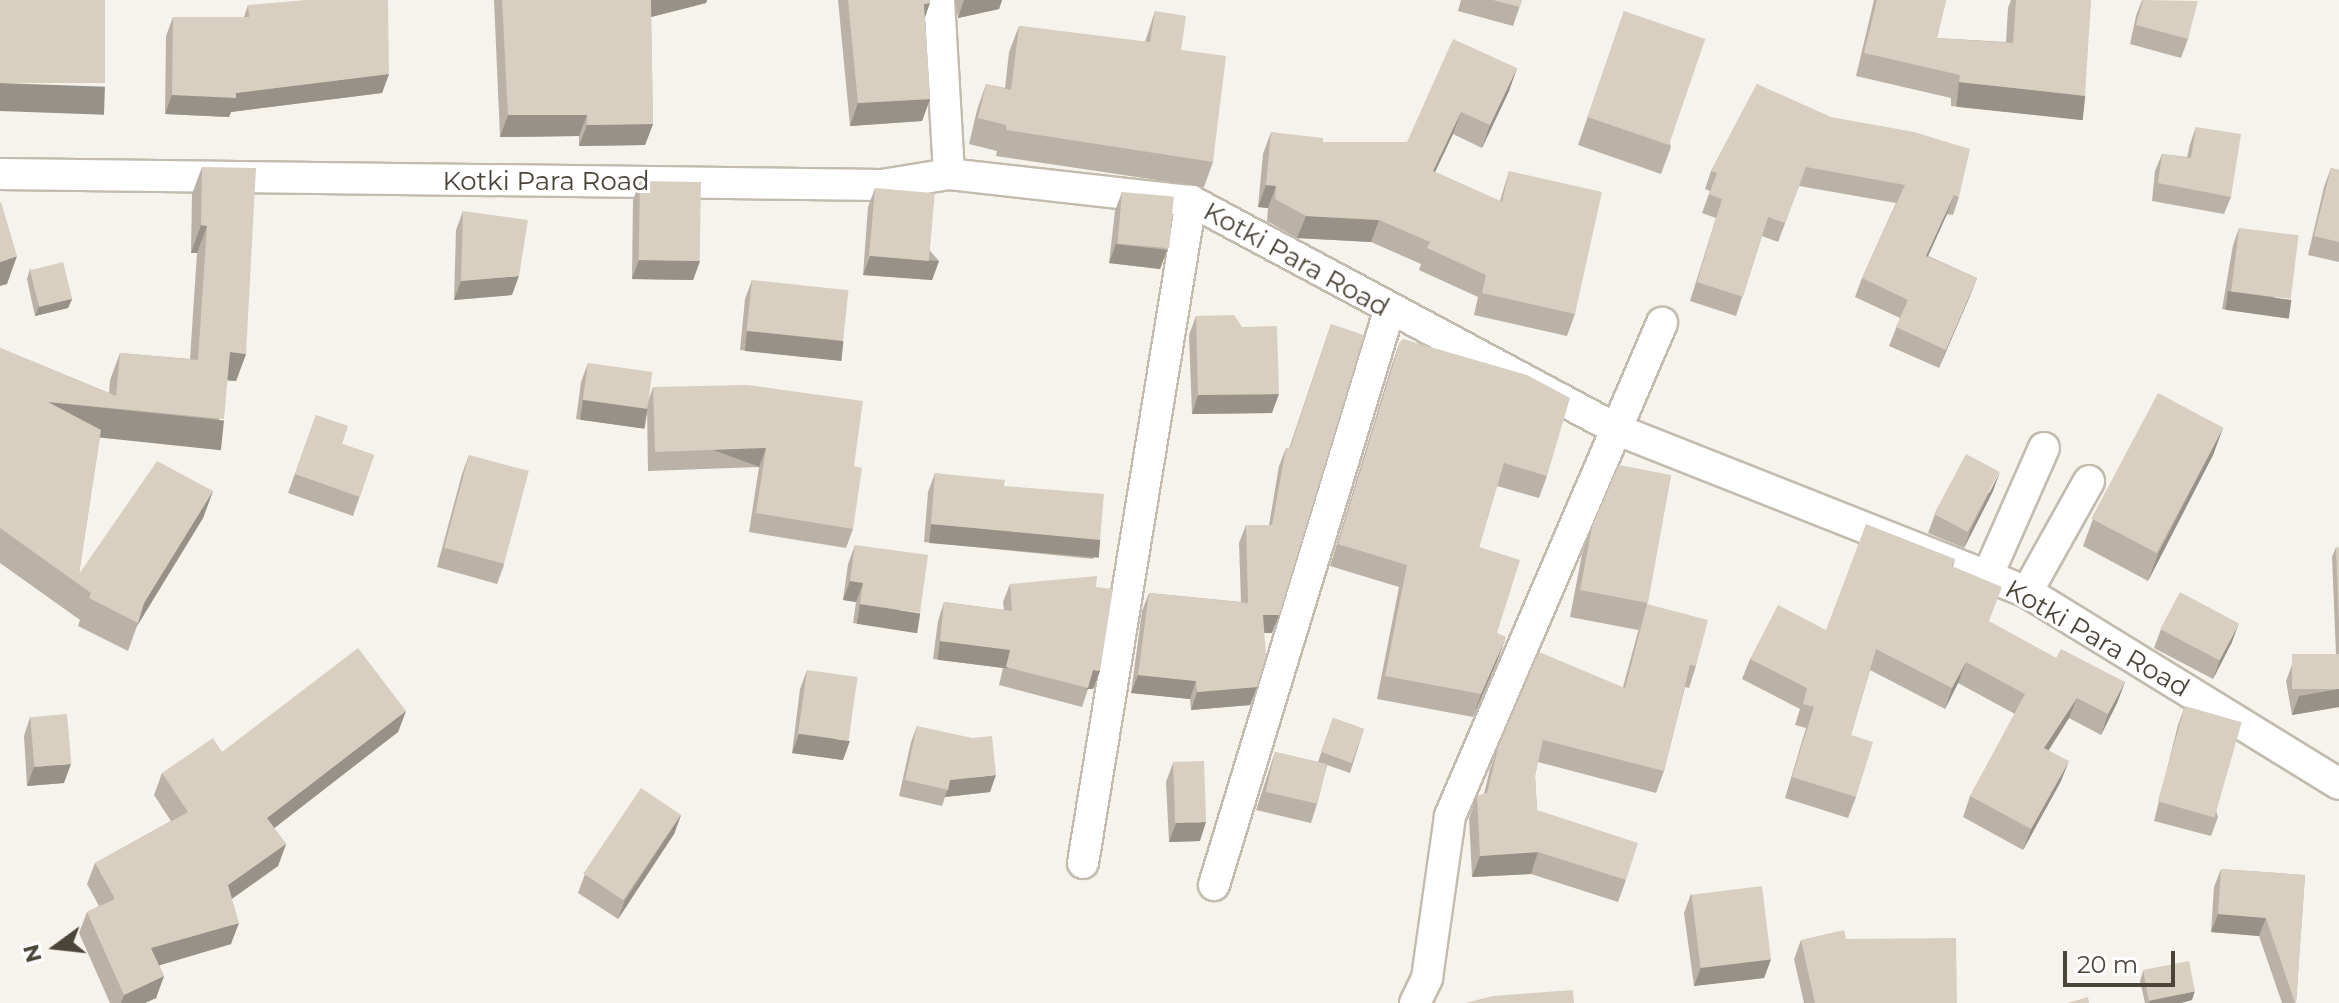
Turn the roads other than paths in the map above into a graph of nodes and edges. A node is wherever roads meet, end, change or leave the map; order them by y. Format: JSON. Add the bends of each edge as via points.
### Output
{"nodes":[{"id":1,"x":939,"y":0,"type":"edge"},
{"id":2,"x":0,"y":174,"type":"edge"},
{"id":3,"x":949,"y":174,"type":"junction"},
{"id":4,"x":1191,"y":201,"type":"junction"},
{"id":5,"x":1389,"y":311,"type":"junction"},
{"id":6,"x":1662,"y":323,"type":"dead end"},
{"id":7,"x":1618,"y":430,"type":"junction"},
{"id":8,"x":2044,"y":448,"type":"dead end"},
{"id":9,"x":2089,"y":481,"type":"dead end"},
{"id":10,"x":1987,"y":577,"type":"junction"},
{"id":11,"x":2027,"y":592,"type":"junction"},
{"id":12,"x":2339,"y":784,"type":"edge"},
{"id":13,"x":1083,"y":863,"type":"dead end"},
{"id":14,"x":1214,"y":885,"type":"dead end"},
{"id":15,"x":1415,"y":1003,"type":"edge"}],
"edges":[{"from":1,"to":3,"type":"street"},
{"from":2,"to":3,"type":"street","name":"Kotki Para Road","via":[[882,185]]},
{"from":3,"to":4,"type":"street","name":"Kotki Para Road"},
{"from":4,"to":5,"type":"street","name":"Kotki Para Road"},
{"from":4,"to":13,"type":"street"},
{"from":5,"to":7,"type":"street","name":"Kotki Para Road"},
{"from":5,"to":14,"type":"street"},
{"from":6,"to":7,"type":"street"},
{"from":7,"to":10,"type":"street","name":"Kotki Para Road"},
{"from":7,"to":15,"type":"street","via":[[1450,816],[1427,978]]},
{"from":8,"to":10,"type":"street"},
{"from":9,"to":11,"type":"street"},
{"from":10,"to":11,"type":"street","name":"Kotki Para Road"},
{"from":11,"to":12,"type":"street","name":"Kotki Para Road"}]}
